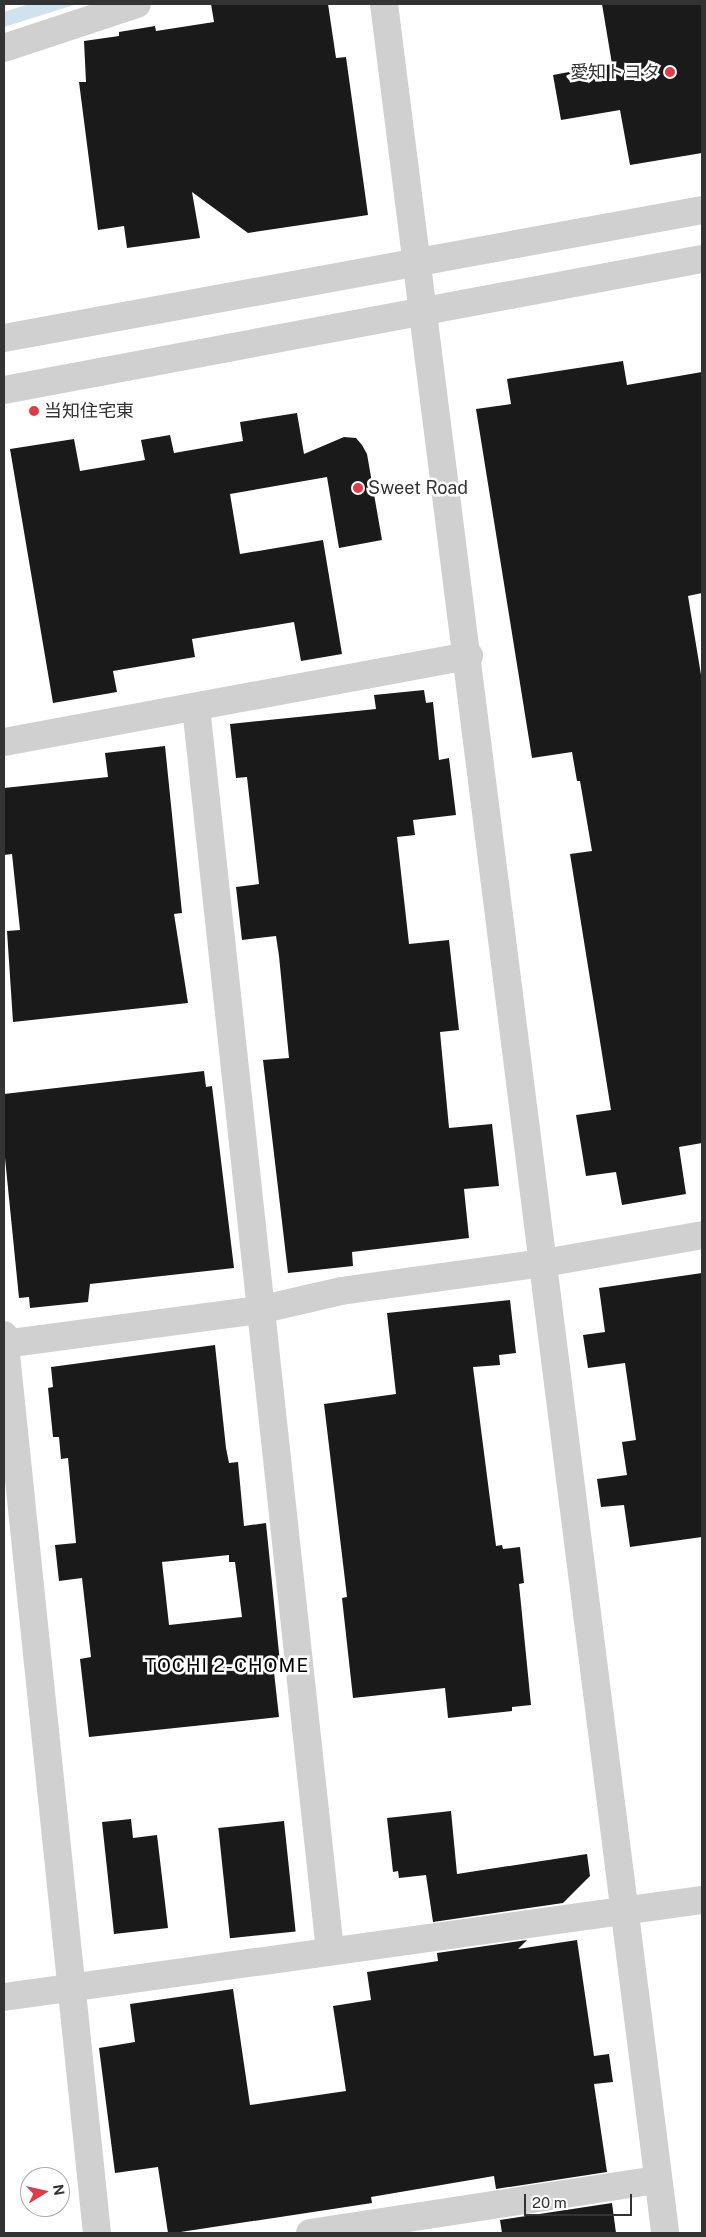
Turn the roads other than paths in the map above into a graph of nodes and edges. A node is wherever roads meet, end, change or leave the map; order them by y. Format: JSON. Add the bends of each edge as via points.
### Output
{"nodes":[{"id":1,"x":137,"y":4,"type":"edge"},
{"id":2,"x":384,"y":4,"type":"edge"},
{"id":3,"x":4,"y":48,"type":"edge"},
{"id":4,"x":702,"y":210,"type":"edge"},
{"id":5,"x":702,"y":259,"type":"edge"},
{"id":6,"x":418,"y":263,"type":"junction"},
{"id":7,"x":425,"y":311,"type":"junction"},
{"id":8,"x":4,"y":338,"type":"edge"},
{"id":9,"x":4,"y":390,"type":"edge"},
{"id":10,"x":469,"y":656,"type":"junction"},
{"id":11,"x":196,"y":707,"type":"junction"},
{"id":12,"x":4,"y":742,"type":"edge"},
{"id":13,"x":702,"y":1234,"type":"edge"},
{"id":14,"x":544,"y":1263,"type":"junction"},
{"id":15,"x":259,"y":1310,"type":"junction"},
{"id":16,"x":4,"y":1341,"type":"edge"},
{"id":17,"x":702,"y":1900,"type":"edge"},
{"id":18,"x":626,"y":1911,"type":"junction"},
{"id":19,"x":330,"y":1951,"type":"junction"},
{"id":20,"x":72,"y":1986,"type":"junction"},
{"id":21,"x":4,"y":1997,"type":"edge"},
{"id":22,"x":658,"y":2180,"type":"junction"},
{"id":23,"x":97,"y":2233,"type":"edge"},
{"id":24,"x":310,"y":2233,"type":"edge"},
{"id":25,"x":665,"y":2233,"type":"edge"}],
"edges":[{"from":1,"to":3,"type":"street"},
{"from":2,"to":6,"type":"street"},
{"from":4,"to":6,"type":"street"},
{"from":5,"to":7,"type":"street"},
{"from":6,"to":7,"type":"street"},
{"from":6,"to":8,"type":"street"},
{"from":7,"to":9,"type":"street"},
{"from":7,"to":10,"type":"street"},
{"from":10,"to":11,"type":"street"},
{"from":10,"to":14,"type":"street"},
{"from":11,"to":12,"type":"street"},
{"from":11,"to":15,"type":"street"},
{"from":13,"to":14,"type":"street"},
{"from":14,"to":15,"type":"street","via":[[341,1291]]},
{"from":14,"to":18,"type":"street"},
{"from":15,"to":16,"type":"street"},
{"from":15,"to":19,"type":"street"},
{"from":16,"to":20,"type":"street"},
{"from":17,"to":18,"type":"street"},
{"from":18,"to":19,"type":"street"},
{"from":18,"to":22,"type":"street"},
{"from":19,"to":20,"type":"street"},
{"from":20,"to":21,"type":"street"},
{"from":20,"to":23,"type":"street"},
{"from":22,"to":24,"type":"street"},
{"from":22,"to":25,"type":"street"}]}
